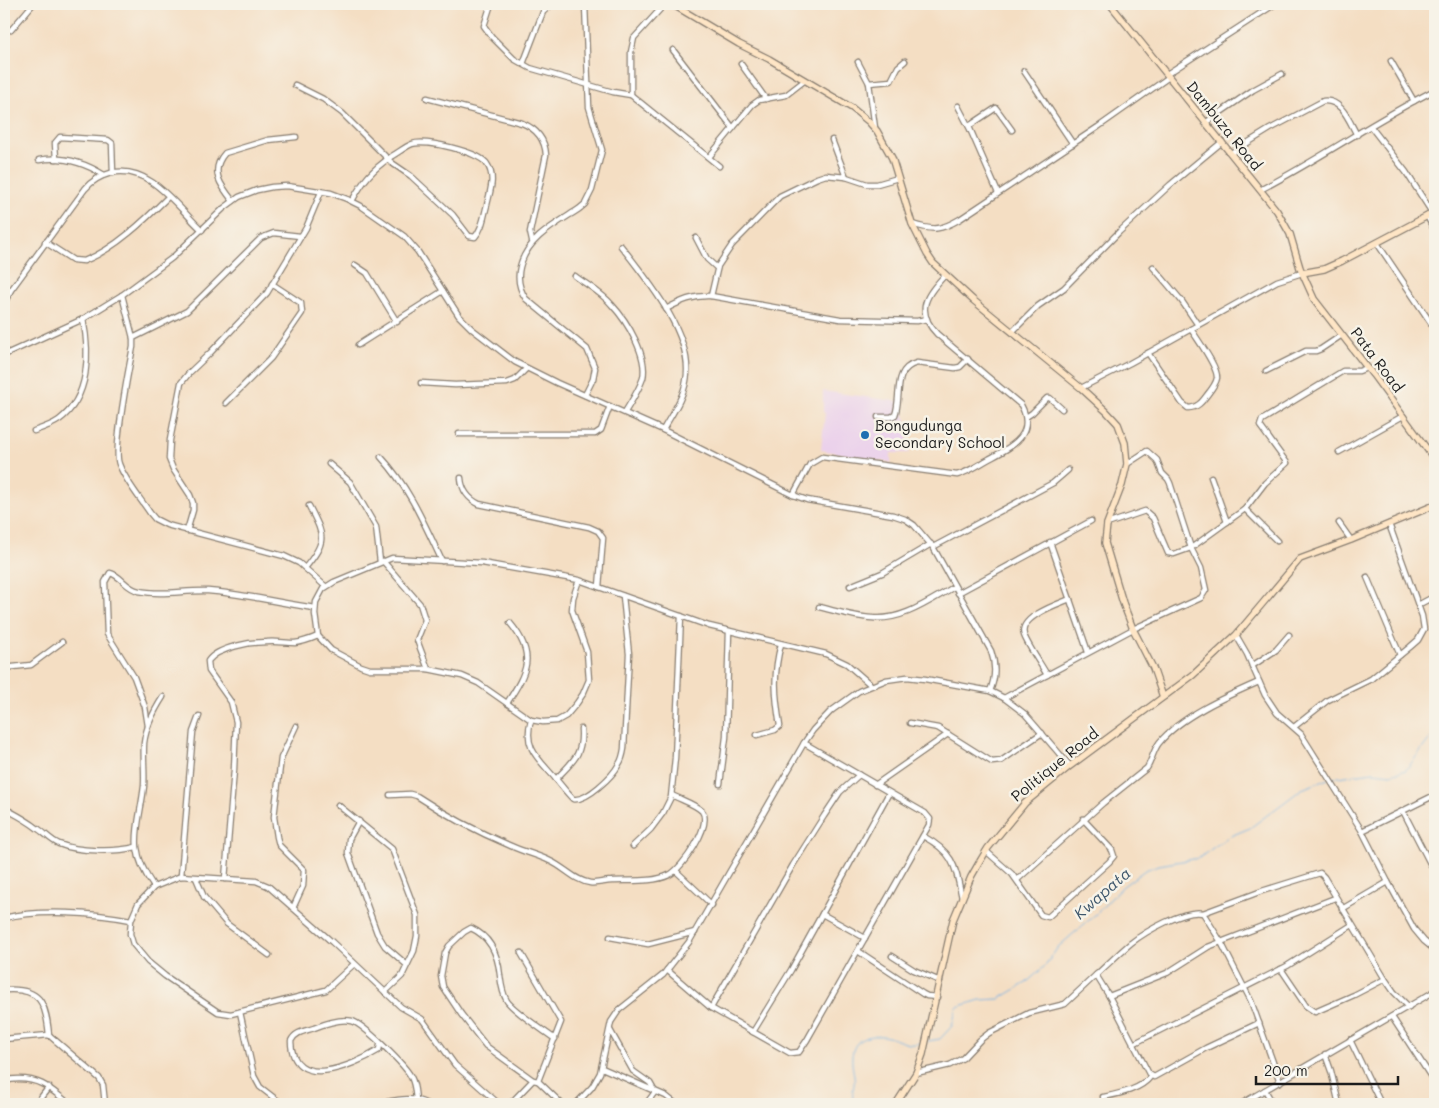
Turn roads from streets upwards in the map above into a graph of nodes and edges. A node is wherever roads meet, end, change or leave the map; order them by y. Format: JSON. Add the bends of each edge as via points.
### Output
{"nodes":[{"id":1,"x":33,"y":4,"type":"edge"},
{"id":2,"x":491,"y":4,"type":"edge"},
{"id":3,"x":552,"y":4,"type":"edge"},
{"id":4,"x":585,"y":4,"type":"edge"},
{"id":5,"x":664,"y":4,"type":"edge"},
{"id":6,"x":672,"y":4,"type":"edge"},
{"id":7,"x":1110,"y":4,"type":"edge"},
{"id":8,"x":1275,"y":4,"type":"edge"},
{"id":9,"x":11,"y":30,"type":"dead end"},
{"id":10,"x":673,"y":50,"type":"dead end"},
{"id":11,"x":905,"y":61,"type":"dead end"},
{"id":12,"x":1391,"y":61,"type":"dead end"},
{"id":13,"x":858,"y":62,"type":"dead end"},
{"id":14,"x":523,"y":64,"type":"junction"},
{"id":15,"x":741,"y":64,"type":"dead end"},
{"id":16,"x":1024,"y":71,"type":"dead end"},
{"id":17,"x":1282,"y":74,"type":"dead end"},
{"id":18,"x":1168,"y":75,"type":"junction"},
{"id":19,"x":804,"y":80,"type":"junction"},
{"id":20,"x":869,"y":83,"type":"junction"},
{"id":21,"x":589,"y":84,"type":"junction"},
{"id":22,"x":295,"y":85,"type":"dead end"},
{"id":23,"x":1435,"y":90,"type":"edge"},
{"id":24,"x":631,"y":95,"type":"junction"},
{"id":25,"x":427,"y":98,"type":"dead end"},
{"id":26,"x":766,"y":99,"type":"junction"},
{"id":27,"x":1414,"y":101,"type":"junction"},
{"id":28,"x":958,"y":106,"type":"dead end"},
{"id":29,"x":1205,"y":122,"type":"junction"},
{"id":30,"x":969,"y":126,"type":"junction"},
{"id":31,"x":1371,"y":127,"type":"junction"},
{"id":32,"x":733,"y":128,"type":"junction"},
{"id":33,"x":875,"y":128,"type":"junction"},
{"id":34,"x":1012,"y":130,"type":"dead end"},
{"id":35,"x":1357,"y":135,"type":"junction"},
{"id":36,"x":296,"y":137,"type":"dead end"},
{"id":37,"x":832,"y":140,"type":"dead end"},
{"id":38,"x":1222,"y":142,"type":"junction"},
{"id":39,"x":1073,"y":144,"type":"junction"},
{"id":40,"x":1231,"y":153,"type":"junction"},
{"id":41,"x":709,"y":158,"type":"junction"},
{"id":42,"x":56,"y":159,"type":"junction"},
{"id":43,"x":388,"y":159,"type":"junction"},
{"id":44,"x":39,"y":160,"type":"dead end"},
{"id":45,"x":720,"y":166,"type":"dead end"},
{"id":46,"x":113,"y":173,"type":"junction"},
{"id":47,"x":104,"y":175,"type":"junction"},
{"id":48,"x":846,"y":177,"type":"junction"},
{"id":49,"x":898,"y":178,"type":"junction"},
{"id":50,"x":1260,"y":190,"type":"junction"},
{"id":51,"x":321,"y":192,"type":"junction"},
{"id":52,"x":998,"y":193,"type":"junction"},
{"id":53,"x":168,"y":196,"type":"junction"},
{"id":54,"x":233,"y":201,"type":"junction"},
{"id":55,"x":352,"y":201,"type":"junction"},
{"id":56,"x":1432,"y":214,"type":"edge"},
{"id":57,"x":912,"y":224,"type":"junction"},
{"id":58,"x":202,"y":230,"type":"junction"},
{"id":59,"x":1435,"y":231,"type":"edge"},
{"id":60,"x":300,"y":236,"type":"junction"},
{"id":61,"x":696,"y":238,"type":"dead end"},
{"id":62,"x":532,"y":241,"type":"junction"},
{"id":63,"x":45,"y":242,"type":"junction"},
{"id":64,"x":1377,"y":243,"type":"junction"},
{"id":65,"x":621,"y":246,"type":"dead end"},
{"id":66,"x":355,"y":265,"type":"dead end"},
{"id":67,"x":1153,"y":267,"type":"dead end"},
{"id":68,"x":717,"y":268,"type":"junction"},
{"id":69,"x":1302,"y":273,"type":"junction"},
{"id":70,"x":945,"y":275,"type":"junction"},
{"id":71,"x":575,"y":276,"type":"dead end"},
{"id":72,"x":272,"y":284,"type":"junction"},
{"id":73,"x":443,"y":291,"type":"junction"},
{"id":74,"x":122,"y":295,"type":"junction"},
{"id":75,"x":711,"y":296,"type":"junction"},
{"id":76,"x":4,"y":303,"type":"edge"},
{"id":77,"x":666,"y":309,"type":"junction"},
{"id":78,"x":83,"y":319,"type":"junction"},
{"id":79,"x":926,"y":319,"type":"junction"},
{"id":80,"x":397,"y":322,"type":"junction"},
{"id":81,"x":1198,"y":325,"type":"junction"},
{"id":82,"x":1191,"y":329,"type":"junction"},
{"id":83,"x":1435,"y":329,"type":"edge"},
{"id":84,"x":1012,"y":332,"type":"junction"},
{"id":85,"x":1342,"y":335,"type":"junction"},
{"id":86,"x":133,"y":338,"type":"junction"},
{"id":87,"x":358,"y":345,"type":"dead end"},
{"id":88,"x":1148,"y":354,"type":"junction"},
{"id":89,"x":4,"y":355,"type":"edge"},
{"id":90,"x":968,"y":359,"type":"junction"},
{"id":91,"x":1367,"y":368,"type":"junction"},
{"id":92,"x":526,"y":369,"type":"junction"},
{"id":93,"x":1266,"y":370,"type":"dead end"},
{"id":94,"x":421,"y":383,"type":"dead end"},
{"id":95,"x":1081,"y":388,"type":"junction"},
{"id":96,"x":585,"y":395,"type":"junction"},
{"id":97,"x":226,"y":403,"type":"dead end"},
{"id":98,"x":610,"y":406,"type":"junction"},
{"id":99,"x":1062,"y":409,"type":"dead end"},
{"id":100,"x":625,"y":412,"type":"junction"},
{"id":101,"x":878,"y":416,"type":"dead end"},
{"id":102,"x":1026,"y":416,"type":"junction"},
{"id":103,"x":1403,"y":416,"type":"junction"},
{"id":104,"x":663,"y":430,"type":"junction"},
{"id":105,"x":34,"y":431,"type":"dead end"},
{"id":106,"x":459,"y":434,"type":"dead end"},
{"id":107,"x":1339,"y":452,"type":"dead end"},
{"id":108,"x":382,"y":457,"type":"dead end"},
{"id":109,"x":1435,"y":460,"type":"edge"},
{"id":110,"x":329,"y":464,"type":"dead end"},
{"id":111,"x":1127,"y":464,"type":"junction"},
{"id":112,"x":1068,"y":470,"type":"dead end"},
{"id":113,"x":1211,"y":477,"type":"dead end"},
{"id":114,"x":461,"y":478,"type":"dead end"},
{"id":115,"x":793,"y":495,"type":"junction"},
{"id":116,"x":1435,"y":505,"type":"edge"},
{"id":117,"x":309,"y":506,"type":"dead end"},
{"id":118,"x":1246,"y":509,"type":"junction"},
{"id":119,"x":1091,"y":521,"type":"dead end"},
{"id":120,"x":1227,"y":522,"type":"junction"},
{"id":121,"x":1339,"y":523,"type":"dead end"},
{"id":122,"x":1107,"y":524,"type":"junction"},
{"id":123,"x":1389,"y":524,"type":"junction"},
{"id":124,"x":187,"y":531,"type":"junction"},
{"id":125,"x":1351,"y":540,"type":"junction"},
{"id":126,"x":1050,"y":542,"type":"junction"},
{"id":127,"x":1277,"y":542,"type":"dead end"},
{"id":128,"x":932,"y":546,"type":"junction"},
{"id":129,"x":1191,"y":548,"type":"junction"},
{"id":130,"x":382,"y":561,"type":"junction"},
{"id":131,"x":442,"y":561,"type":"junction"},
{"id":132,"x":305,"y":568,"type":"junction"},
{"id":133,"x":1367,"y":577,"type":"dead end"},
{"id":134,"x":579,"y":580,"type":"junction"},
{"id":135,"x":325,"y":586,"type":"junction"},
{"id":136,"x":599,"y":586,"type":"junction"},
{"id":137,"x":850,"y":586,"type":"dead end"},
{"id":138,"x":954,"y":587,"type":"junction"},
{"id":139,"x":958,"y":593,"type":"junction"},
{"id":140,"x":623,"y":596,"type":"junction"},
{"id":141,"x":1435,"y":596,"type":"edge"},
{"id":142,"x":1070,"y":599,"type":"junction"},
{"id":143,"x":1418,"y":605,"type":"junction"},
{"id":144,"x":818,"y":607,"type":"dead end"},
{"id":145,"x":315,"y":608,"type":"junction"},
{"id":146,"x":681,"y":616,"type":"junction"},
{"id":147,"x":510,"y":623,"type":"dead end"},
{"id":148,"x":1133,"y":629,"type":"junction"},
{"id":149,"x":729,"y":630,"type":"junction"},
{"id":150,"x":1236,"y":635,"type":"junction"},
{"id":151,"x":1289,"y":635,"type":"dead end"},
{"id":152,"x":318,"y":636,"type":"junction"},
{"id":153,"x":62,"y":642,"type":"dead end"},
{"id":154,"x":781,"y":644,"type":"junction"},
{"id":155,"x":1088,"y":652,"type":"junction"},
{"id":156,"x":1400,"y":655,"type":"junction"},
{"id":157,"x":1252,"y":666,"type":"junction"},
{"id":158,"x":4,"y":668,"type":"edge"},
{"id":159,"x":428,"y":669,"type":"junction"},
{"id":160,"x":1047,"y":675,"type":"junction"},
{"id":161,"x":1259,"y":682,"type":"junction"},
{"id":162,"x":871,"y":686,"type":"junction"},
{"id":163,"x":990,"y":691,"type":"junction"},
{"id":164,"x":163,"y":697,"type":"dead end"},
{"id":165,"x":1163,"y":697,"type":"junction"},
{"id":166,"x":1004,"y":698,"type":"junction"},
{"id":167,"x":507,"y":703,"type":"junction"},
{"id":168,"x":199,"y":716,"type":"dead end"},
{"id":169,"x":531,"y":720,"type":"junction"},
{"id":170,"x":910,"y":723,"type":"dead end"},
{"id":171,"x":148,"y":726,"type":"junction"},
{"id":172,"x":296,"y":726,"type":"dead end"},
{"id":173,"x":1294,"y":727,"type":"junction"},
{"id":174,"x":581,"y":729,"type":"dead end"},
{"id":175,"x":948,"y":734,"type":"junction"},
{"id":176,"x":1042,"y":734,"type":"junction"},
{"id":177,"x":757,"y":735,"type":"dead end"},
{"id":178,"x":804,"y":744,"type":"junction"},
{"id":179,"x":1070,"y":766,"type":"junction"},
{"id":180,"x":859,"y":775,"type":"junction"},
{"id":181,"x":556,"y":779,"type":"junction"},
{"id":182,"x":720,"y":784,"type":"dead end"},
{"id":183,"x":875,"y":785,"type":"junction"},
{"id":184,"x":889,"y":793,"type":"junction"},
{"id":185,"x":390,"y":795,"type":"dead end"},
{"id":186,"x":672,"y":795,"type":"junction"},
{"id":187,"x":1435,"y":795,"type":"edge"},
{"id":188,"x":338,"y":805,"type":"dead end"},
{"id":189,"x":4,"y":808,"type":"edge"},
{"id":190,"x":1403,"y":811,"type":"junction"},
{"id":191,"x":359,"y":820,"type":"junction"},
{"id":192,"x":1083,"y":820,"type":"junction"},
{"id":193,"x":1362,"y":831,"type":"junction"},
{"id":194,"x":923,"y":836,"type":"junction"},
{"id":195,"x":633,"y":846,"type":"dead end"},
{"id":196,"x":136,"y":847,"type":"junction"},
{"id":197,"x":986,"y":851,"type":"junction"},
{"id":198,"x":676,"y":871,"type":"junction"},
{"id":199,"x":1435,"y":873,"type":"edge"},
{"id":200,"x":181,"y":876,"type":"junction"},
{"id":201,"x":196,"y":878,"type":"junction"},
{"id":202,"x":225,"y":879,"type":"junction"},
{"id":203,"x":1017,"y":880,"type":"junction"},
{"id":204,"x":1388,"y":882,"type":"junction"},
{"id":205,"x":154,"y":887,"type":"junction"},
{"id":206,"x":962,"y":898,"type":"junction"},
{"id":207,"x":1335,"y":898,"type":"junction"},
{"id":208,"x":712,"y":905,"type":"junction"},
{"id":209,"x":293,"y":908,"type":"junction"},
{"id":210,"x":1342,"y":909,"type":"junction"},
{"id":211,"x":1203,"y":913,"type":"junction"},
{"id":212,"x":822,"y":914,"type":"junction"},
{"id":213,"x":4,"y":918,"type":"edge"},
{"id":214,"x":131,"y":920,"type":"junction"},
{"id":215,"x":1352,"y":925,"type":"junction"},
{"id":216,"x":695,"y":932,"type":"junction"},
{"id":217,"x":610,"y":936,"type":"dead end"},
{"id":218,"x":865,"y":938,"type":"junction"},
{"id":219,"x":1221,"y":942,"type":"junction"},
{"id":220,"x":1435,"y":950,"type":"edge"},
{"id":221,"x":858,"y":951,"type":"junction"},
{"id":222,"x":520,"y":953,"type":"dead end"},
{"id":223,"x":269,"y":955,"type":"dead end"},
{"id":224,"x":892,"y":956,"type":"dead end"},
{"id":225,"x":354,"y":964,"type":"junction"},
{"id":226,"x":407,"y":965,"type":"junction"},
{"id":227,"x":1282,"y":969,"type":"junction"},
{"id":228,"x":668,"y":970,"type":"junction"},
{"id":229,"x":1096,"y":975,"type":"junction"},
{"id":230,"x":1385,"y":979,"type":"junction"},
{"id":231,"x":940,"y":981,"type":"junction"},
{"id":232,"x":1244,"y":988,"type":"junction"},
{"id":233,"x":4,"y":990,"type":"edge"},
{"id":234,"x":1435,"y":991,"type":"edge"},
{"id":235,"x":385,"y":992,"type":"junction"},
{"id":236,"x":1109,"y":996,"type":"junction"},
{"id":237,"x":937,"y":997,"type":"junction"},
{"id":238,"x":1409,"y":1007,"type":"junction"},
{"id":239,"x":711,"y":1008,"type":"junction"},
{"id":240,"x":240,"y":1012,"type":"junction"},
{"id":241,"x":1392,"y":1017,"type":"junction"},
{"id":242,"x":1259,"y":1023,"type":"junction"},
{"id":243,"x":610,"y":1029,"type":"junction"},
{"id":244,"x":753,"y":1032,"type":"junction"},
{"id":245,"x":49,"y":1035,"type":"junction"},
{"id":246,"x":4,"y":1038,"type":"edge"},
{"id":247,"x":555,"y":1040,"type":"junction"},
{"id":248,"x":1350,"y":1040,"type":"junction"},
{"id":249,"x":1133,"y":1044,"type":"junction"},
{"id":250,"x":380,"y":1045,"type":"junction"},
{"id":251,"x":1325,"y":1054,"type":"junction"},
{"id":252,"x":602,"y":1068,"type":"junction"},
{"id":253,"x":916,"y":1073,"type":"junction"},
{"id":254,"x":1151,"y":1076,"type":"junction"},
{"id":255,"x":536,"y":1080,"type":"junction"},
{"id":256,"x":1280,"y":1082,"type":"junction"},
{"id":257,"x":1435,"y":1082,"type":"edge"},
{"id":258,"x":4,"y":1083,"type":"edge"},
{"id":259,"x":49,"y":1087,"type":"junction"},
{"id":260,"x":1265,"y":1090,"type":"junction"},
{"id":261,"x":655,"y":1092,"type":"junction"},
{"id":262,"x":1102,"y":1097,"type":"dead end"},
{"id":263,"x":416,"y":1099,"type":"junction"},
{"id":264,"x":36,"y":1104,"type":"edge"},
{"id":265,"x":70,"y":1104,"type":"edge"},
{"id":266,"x":106,"y":1104,"type":"edge"},
{"id":267,"x":282,"y":1104,"type":"edge"},
{"id":268,"x":376,"y":1104,"type":"edge"},
{"id":269,"x":427,"y":1104,"type":"edge"},
{"id":270,"x":498,"y":1104,"type":"edge"},
{"id":271,"x":510,"y":1104,"type":"edge"},
{"id":272,"x":562,"y":1104,"type":"edge"},
{"id":273,"x":576,"y":1104,"type":"edge"},
{"id":274,"x":646,"y":1104,"type":"edge"},
{"id":275,"x":676,"y":1104,"type":"edge"},
{"id":276,"x":896,"y":1104,"type":"edge"},
{"id":277,"x":1241,"y":1104,"type":"edge"},
{"id":278,"x":1273,"y":1104,"type":"edge"},
{"id":279,"x":1339,"y":1104,"type":"edge"},
{"id":280,"x":1382,"y":1104,"type":"edge"}],
"edges":[{"from":1,"to":9,"type":"street"},
{"from":2,"to":14,"type":"street","via":[[484,21],[485,28]]},
{"from":3,"to":14,"type":"street","via":[[542,12]]},
{"from":4,"to":21,"type":"street"},
{"from":5,"to":24,"type":"street","via":[[634,38]]},
{"from":6,"to":19,"type":"street"},
{"from":7,"to":18,"type":"street","name":"Dambuza Road"},
{"from":8,"to":18,"type":"street"},
{"from":10,"to":32,"type":"street"},
{"from":11,"to":20,"type":"street","via":[[891,81]]},
{"from":12,"to":27,"type":"street"},
{"from":13,"to":20,"type":"street"},
{"from":14,"to":21,"type":"street"},
{"from":15,"to":26,"type":"street"},
{"from":16,"to":39,"type":"street"},
{"from":17,"to":29,"type":"street"},
{"from":18,"to":29,"type":"street","name":"Dambuza Road"},
{"from":18,"to":39,"type":"street"},
{"from":19,"to":26,"type":"street","via":[[786,95]]},
{"from":19,"to":33,"type":"street","via":[[852,108]]},
{"from":20,"to":33,"type":"street"},
{"from":21,"to":24,"type":"street"},
{"from":21,"to":62,"type":"street","via":[[589,107],[602,150],[592,190],[579,210]]},
{"from":22,"to":43,"type":"street","via":[[342,113]]},
{"from":23,"to":27,"type":"street"},
{"from":24,"to":41,"type":"street"},
{"from":25,"to":62,"type":"street","via":[[522,123],[540,136],[546,155],[530,232]]},
{"from":26,"to":32,"type":"street","via":[[752,105]]},
{"from":27,"to":31,"type":"street"},
{"from":28,"to":30,"type":"street"},
{"from":29,"to":38,"type":"street","name":"Dambuza Road"},
{"from":30,"to":34,"type":"street","via":[[996,108]]},
{"from":30,"to":52,"type":"street"},
{"from":31,"to":35,"type":"street"},
{"from":31,"to":56,"type":"street","via":[[1406,172]]},
{"from":32,"to":41,"type":"street"},
{"from":33,"to":49,"type":"street","via":[[892,158]]},
{"from":35,"to":40,"type":"street","via":[[1339,106],[1332,100],[1323,101]]},
{"from":35,"to":50,"type":"street"},
{"from":36,"to":54,"type":"street","via":[[268,140],[225,153],[219,164],[218,180]]},
{"from":37,"to":48,"type":"street"},
{"from":38,"to":40,"type":"street","name":"Dambuza Road"},
{"from":38,"to":84,"type":"street","via":[[1170,185],[1064,288]]},
{"from":39,"to":52,"type":"street"},
{"from":40,"to":50,"type":"street","name":"Dambuza Road"},
{"from":41,"to":45,"type":"street"},
{"from":42,"to":44,"type":"street"},
{"from":42,"to":46,"type":"street","via":[[55,143],[60,137],[108,140],[112,143]]},
{"from":42,"to":47,"type":"street","via":[[75,162]]},
{"from":43,"to":43,"type":"street","via":[[412,144],[424,142],[482,158],[489,166],[492,180],[477,235],[469,236],[453,215]]},
{"from":43,"to":55,"type":"street","via":[[371,173]]},
{"from":46,"to":47,"type":"street"},
{"from":46,"to":53,"type":"street","via":[[126,171],[143,176]]},
{"from":47,"to":63,"type":"street","via":[[88,185]]},
{"from":48,"to":49,"type":"street","via":[[868,184]]},
{"from":48,"to":68,"type":"street","via":[[824,176],[780,196],[732,245]]},
{"from":49,"to":57,"type":"street"},
{"from":50,"to":69,"type":"street","name":"Dambuza Road","via":[[1288,230]]},
{"from":51,"to":54,"type":"street","via":[[272,186],[244,194]]},
{"from":51,"to":55,"type":"street"},
{"from":51,"to":60,"type":"street"},
{"from":52,"to":57,"type":"street","via":[[940,229]]},
{"from":53,"to":58,"type":"street"},
{"from":53,"to":63,"type":"street","via":[[113,244],[84,261],[73,260]]},
{"from":54,"to":58,"type":"street"},
{"from":55,"to":73,"type":"street","via":[[409,242]]},
{"from":56,"to":59,"type":"street"},
{"from":56,"to":64,"type":"street"},
{"from":57,"to":70,"type":"street","via":[[927,254]]},
{"from":58,"to":74,"type":"street","via":[[172,258]]},
{"from":60,"to":72,"type":"street"},
{"from":60,"to":86,"type":"street","via":[[274,233],[261,238],[187,311]]},
{"from":61,"to":68,"type":"street","via":[[707,259]]},
{"from":62,"to":96,"type":"street","via":[[521,262],[520,289],[526,300],[587,349],[594,368]]},
{"from":63,"to":76,"type":"street"},
{"from":64,"to":69,"type":"street","via":[[1324,269]]},
{"from":64,"to":83,"type":"street"},
{"from":65,"to":77,"type":"street","via":[[646,276]]},
{"from":66,"to":80,"type":"street","via":[[367,273]]},
{"from":67,"to":81,"type":"street"},
{"from":68,"to":75,"type":"street"},
{"from":69,"to":81,"type":"street","via":[[1277,281]]},
{"from":69,"to":85,"type":"street","name":"Pata Road","via":[[1314,299]]},
{"from":70,"to":79,"type":"street","via":[[928,296]]},
{"from":70,"to":84,"type":"street"},
{"from":71,"to":100,"type":"street","via":[[620,314],[642,357],[642,379]]},
{"from":72,"to":97,"type":"street","via":[[301,303],[302,312],[271,358]]},
{"from":72,"to":124,"type":"street","via":[[260,301],[181,383],[169,459],[193,503]]},
{"from":73,"to":80,"type":"street"},
{"from":73,"to":92,"type":"street","via":[[472,329]]},
{"from":74,"to":78,"type":"street"},
{"from":74,"to":86,"type":"street"},
{"from":75,"to":77,"type":"street","via":[[694,297]]},
{"from":75,"to":79,"type":"street","via":[[840,319]]},
{"from":77,"to":104,"type":"street","via":[[685,350],[688,367],[684,390]]},
{"from":78,"to":89,"type":"street"},
{"from":78,"to":105,"type":"street","via":[[87,351],[79,397],[59,420]]},
{"from":79,"to":90,"type":"street","via":[[937,334]]},
{"from":80,"to":87,"type":"street"},
{"from":81,"to":82,"type":"street"},
{"from":82,"to":88,"type":"street"},
{"from":82,"to":88,"type":"street","via":[[1213,363],[1217,376],[1198,404],[1191,408],[1182,403]]},
{"from":84,"to":95,"type":"street"},
{"from":85,"to":91,"type":"street","name":"Pata Road"},
{"from":85,"to":93,"type":"street","via":[[1321,349],[1306,351]]},
{"from":86,"to":124,"type":"street","via":[[118,463],[152,517]]},
{"from":88,"to":95,"type":"street"},
{"from":90,"to":101,"type":"street","via":[[955,368],[912,364],[900,377],[895,415]]},
{"from":90,"to":102,"type":"street","via":[[1016,399]]},
{"from":91,"to":103,"type":"street","name":"Pata Road"},
{"from":91,"to":118,"type":"street","via":[[1343,370],[1262,420],[1260,426],[1287,463],[1265,483]]},
{"from":92,"to":94,"type":"street","via":[[513,381],[501,384]]},
{"from":92,"to":96,"type":"street"},
{"from":95,"to":111,"type":"street","via":[[1118,424],[1125,443]]},
{"from":96,"to":98,"type":"street"},
{"from":98,"to":100,"type":"street"},
{"from":98,"to":106,"type":"street","via":[[600,430],[594,434]]},
{"from":99,"to":102,"type":"street","via":[[1047,398]]},
{"from":100,"to":104,"type":"street"},
{"from":102,"to":115,"type":"street","via":[[1024,432],[1018,440],[962,474],[949,475],[825,457],[810,464]]},
{"from":103,"to":107,"type":"street"},
{"from":103,"to":109,"type":"street","name":"Pata Road"},
{"from":104,"to":115,"type":"street"},
{"from":108,"to":131,"type":"street","via":[[405,487]]},
{"from":110,"to":130,"type":"street","via":[[350,482],[376,526]]},
{"from":111,"to":122,"type":"street"},
{"from":111,"to":129,"type":"street","via":[[1146,451],[1157,460],[1170,483]]},
{"from":112,"to":128,"type":"street","via":[[1053,483]]},
{"from":113,"to":120,"type":"street"},
{"from":114,"to":136,"type":"street","via":[[466,494],[479,504],[598,531],[603,538]]},
{"from":115,"to":128,"type":"street","via":[[899,516],[920,530]]},
{"from":116,"to":123,"type":"street"},
{"from":117,"to":132,"type":"street","via":[[322,537]]},
{"from":118,"to":120,"type":"street"},
{"from":118,"to":127,"type":"street"},
{"from":119,"to":126,"type":"street"},
{"from":120,"to":129,"type":"street"},
{"from":121,"to":125,"type":"street"},
{"from":122,"to":129,"type":"street","via":[[1145,511],[1153,518],[1168,553]]},
{"from":122,"to":148,"type":"street","via":[[1106,550]]},
{"from":123,"to":125,"type":"street"},
{"from":123,"to":143,"type":"street"},
{"from":124,"to":132,"type":"street","via":[[284,556]]},
{"from":125,"to":150,"type":"street","name":"Politique Road","via":[[1300,560]]},
{"from":126,"to":139,"type":"street"},
{"from":126,"to":142,"type":"street"},
{"from":128,"to":137,"type":"street"},
{"from":128,"to":138,"type":"street"},
{"from":129,"to":148,"type":"street","via":[[1205,578],[1205,593],[1201,598]]},
{"from":130,"to":131,"type":"street","via":[[396,557]]},
{"from":130,"to":135,"type":"street"},
{"from":130,"to":159,"type":"street","via":[[420,604],[425,620],[417,640]]},
{"from":131,"to":134,"type":"street","via":[[489,564]]},
{"from":132,"to":135,"type":"street"},
{"from":133,"to":156,"type":"street"},
{"from":134,"to":136,"type":"street"},
{"from":134,"to":169,"type":"street","via":[[572,610],[587,652],[587,686],[562,719]]},
{"from":135,"to":145,"type":"street","via":[[318,595]]},
{"from":136,"to":140,"type":"street"},
{"from":138,"to":139,"type":"street"},
{"from":138,"to":144,"type":"street","via":[[907,612],[882,618],[866,618]]},
{"from":139,"to":163,"type":"street","via":[[994,660],[995,676]]},
{"from":140,"to":146,"type":"street"},
{"from":140,"to":181,"type":"street","via":[[629,654],[622,758],[604,782],[579,800]]},
{"from":141,"to":143,"type":"street"},
{"from":142,"to":155,"type":"street"},
{"from":142,"to":160,"type":"street","via":[[1036,614],[1024,627],[1024,635]]},
{"from":143,"to":156,"type":"street","via":[[1424,629],[1418,640]]},
{"from":145,"to":152,"type":"street"},
{"from":145,"to":171,"type":"street","via":[[217,592],[139,591],[129,588],[110,573],[105,582],[107,634],[134,677]]},
{"from":146,"to":149,"type":"street"},
{"from":146,"to":186,"type":"street"},
{"from":147,"to":167,"type":"street","via":[[527,658]]},
{"from":148,"to":155,"type":"street"},
{"from":148,"to":165,"type":"street","via":[[1153,668]]},
{"from":149,"to":154,"type":"street"},
{"from":149,"to":182,"type":"street","via":[[726,737]]},
{"from":150,"to":157,"type":"street"},
{"from":150,"to":165,"type":"street","name":"Politique Road"},
{"from":151,"to":157,"type":"street","via":[[1276,650]]},
{"from":152,"to":159,"type":"street","via":[[331,650],[366,668]]},
{"from":152,"to":202,"type":"street","via":[[296,642],[228,648],[208,661],[208,671],[234,708],[236,728]]},
{"from":153,"to":158,"type":"street","via":[[31,665]]},
{"from":154,"to":162,"type":"street","via":[[833,656]]},
{"from":154,"to":177,"type":"street","via":[[775,681],[780,726]]},
{"from":155,"to":160,"type":"street"},
{"from":156,"to":173,"type":"street","via":[[1371,679],[1328,700]]},
{"from":157,"to":161,"type":"street"},
{"from":159,"to":167,"type":"street","via":[[472,679]]},
{"from":160,"to":166,"type":"street"},
{"from":161,"to":173,"type":"street","via":[[1277,713]]},
{"from":161,"to":192,"type":"street","via":[[1221,699],[1172,730],[1155,749],[1147,768]]},
{"from":162,"to":163,"type":"street","via":[[886,680],[917,678]]},
{"from":162,"to":178,"type":"street","via":[[831,711]]},
{"from":163,"to":166,"type":"street"},
{"from":164,"to":171,"type":"street"},
{"from":165,"to":179,"type":"street","name":"Politique Road"},
{"from":166,"to":176,"type":"street","via":[[1030,719]]},
{"from":167,"to":169,"type":"street"},
{"from":168,"to":200,"type":"street","via":[[193,732]]},
{"from":169,"to":181,"type":"street","via":[[529,744]]},
{"from":170,"to":175,"type":"street","via":[[934,727]]},
{"from":171,"to":196,"type":"street"},
{"from":172,"to":209,"type":"street","via":[[281,758],[274,817],[280,845],[304,870],[303,886]]},
{"from":173,"to":193,"type":"street"},
{"from":174,"to":181,"type":"street","via":[[579,753]]},
{"from":175,"to":176,"type":"street","via":[[996,762]]},
{"from":175,"to":183,"type":"street"},
{"from":176,"to":179,"type":"street"},
{"from":178,"to":180,"type":"street"},
{"from":178,"to":208,"type":"street"},
{"from":179,"to":197,"type":"street","name":"Politique Road","via":[[1025,803]]},
{"from":180,"to":183,"type":"street"},
{"from":180,"to":239,"type":"street","via":[[834,800]]},
{"from":183,"to":184,"type":"street"},
{"from":184,"to":194,"type":"street","via":[[929,817]]},
{"from":184,"to":212,"type":"street"},
{"from":185,"to":198,"type":"street","via":[[417,796],[467,827],[548,860],[585,882],[642,880]]},
{"from":186,"to":195,"type":"street","via":[[651,829]]},
{"from":186,"to":198,"type":"street","via":[[702,812],[705,819],[700,834]]},
{"from":187,"to":190,"type":"street"},
{"from":188,"to":191,"type":"street"},
{"from":189,"to":196,"type":"street","via":[[61,845],[100,850]]},
{"from":190,"to":193,"type":"street"},
{"from":190,"to":199,"type":"street"},
{"from":191,"to":226,"type":"street","via":[[348,839],[348,853],[377,933],[385,946]]},
{"from":191,"to":226,"type":"street","via":[[394,852],[414,904],[417,936]]},
{"from":192,"to":203,"type":"street"},
{"from":192,"to":203,"type":"street","via":[[1114,856],[1054,913],[1046,918],[1041,915]]},
{"from":193,"to":204,"type":"street"},
{"from":194,"to":206,"type":"street","via":[[944,851],[958,876]]},
{"from":194,"to":218,"type":"street"},
{"from":196,"to":205,"type":"street","via":[[144,872]]},
{"from":197,"to":203,"type":"street"},
{"from":197,"to":206,"type":"street","name":"Politique Road"},
{"from":198,"to":208,"type":"street"},
{"from":200,"to":201,"type":"street"},
{"from":200,"to":205,"type":"street"},
{"from":201,"to":202,"type":"street"},
{"from":201,"to":223,"type":"street","via":[[204,897],[227,924]]},
{"from":202,"to":209,"type":"street","via":[[261,882]]},
{"from":204,"to":210,"type":"street"},
{"from":204,"to":220,"type":"street","via":[[1414,929]]},
{"from":205,"to":214,"type":"street","via":[[138,904]]},
{"from":206,"to":231,"type":"street","name":"Politique Road","via":[[953,920]]},
{"from":207,"to":210,"type":"street"},
{"from":207,"to":211,"type":"street","via":[[1323,875],[1318,873]]},
{"from":207,"to":219,"type":"street"},
{"from":208,"to":216,"type":"street"},
{"from":209,"to":225,"type":"street"},
{"from":210,"to":215,"type":"street"},
{"from":211,"to":219,"type":"street"},
{"from":211,"to":229,"type":"street","via":[[1178,917],[1141,936]]},
{"from":212,"to":218,"type":"street"},
{"from":212,"to":244,"type":"street"},
{"from":213,"to":214,"type":"street","via":[[42,913]]},
{"from":214,"to":240,"type":"street","via":[[133,944],[148,962],[218,1012]]},
{"from":215,"to":227,"type":"street"},
{"from":215,"to":230,"type":"street"},
{"from":216,"to":217,"type":"street","via":[[648,944]]},
{"from":216,"to":228,"type":"street"},
{"from":218,"to":221,"type":"street"},
{"from":219,"to":232,"type":"street"},
{"from":219,"to":236,"type":"street","via":[[1167,973]]},
{"from":221,"to":237,"type":"street","via":[[923,994]]},
{"from":221,"to":244,"type":"street","via":[[799,1052],[790,1053]]},
{"from":222,"to":247,"type":"street","via":[[561,1022]]},
{"from":224,"to":231,"type":"street"},
{"from":225,"to":235,"type":"street"},
{"from":225,"to":240,"type":"street","via":[[326,990]]},
{"from":226,"to":235,"type":"street","via":[[398,981]]},
{"from":227,"to":230,"type":"street","via":[[1306,1006],[1315,1012]]},
{"from":227,"to":232,"type":"street"},
{"from":228,"to":239,"type":"street"},
{"from":228,"to":243,"type":"street","via":[[619,1010]]},
{"from":229,"to":236,"type":"street"},
{"from":229,"to":253,"type":"street","via":[[1065,1004],[1029,1013],[990,1033],[963,1058],[950,1065]]},
{"from":230,"to":238,"type":"street"},
{"from":231,"to":237,"type":"street","name":"Politique Road"},
{"from":232,"to":242,"type":"street"},
{"from":232,"to":249,"type":"street"},
{"from":233,"to":245,"type":"street","via":[[23,990],[39,998],[47,1012]]},
{"from":234,"to":238,"type":"street"},
{"from":235,"to":270,"type":"street","via":[[422,1020],[455,1065]]},
{"from":236,"to":249,"type":"street"},
{"from":237,"to":253,"type":"street","name":"Politique Road","via":[[924,1054]]},
{"from":238,"to":241,"type":"street"},
{"from":239,"to":244,"type":"street"},
{"from":240,"to":267,"type":"street","via":[[254,1076],[260,1087]]},
{"from":241,"to":248,"type":"street"},
{"from":241,"to":257,"type":"street"},
{"from":242,"to":254,"type":"street"},
{"from":242,"to":256,"type":"street"},
{"from":243,"to":252,"type":"street"},
{"from":243,"to":261,"type":"street","via":[[633,1071],[650,1083]]},
{"from":245,"to":246,"type":"street"},
{"from":245,"to":266,"type":"street","via":[[99,1078]]},
{"from":247,"to":255,"type":"street"},
{"from":247,"to":255,"type":"street","via":[[506,1000],[498,961],[485,937],[472,928],[449,946],[441,976],[446,993],[486,1046]]},
{"from":248,"to":251,"type":"street"},
{"from":248,"to":280,"type":"street"},
{"from":249,"to":254,"type":"street"},
{"from":250,"to":250,"type":"street","via":[[362,1027],[350,1021],[329,1023],[300,1032],[291,1041],[291,1052],[304,1068],[332,1070],[366,1057],[379,1050]]},
{"from":250,"to":263,"type":"street","via":[[406,1069],[415,1086]]},
{"from":251,"to":256,"type":"street"},
{"from":251,"to":279,"type":"street"},
{"from":252,"to":261,"type":"street"},
{"from":252,"to":273,"type":"street"},
{"from":253,"to":276,"type":"street","name":"Politique Road"},
{"from":254,"to":262,"type":"street","via":[[1130,1090]]},
{"from":255,"to":271,"type":"street"},
{"from":255,"to":272,"type":"street"},
{"from":256,"to":260,"type":"street"},
{"from":258,"to":259,"type":"street","via":[[24,1079]]},
{"from":259,"to":264,"type":"street"},
{"from":259,"to":265,"type":"street"},
{"from":260,"to":277,"type":"street"},
{"from":260,"to":278,"type":"street"},
{"from":261,"to":274,"type":"street"},
{"from":261,"to":275,"type":"street"},
{"from":263,"to":268,"type":"street"},
{"from":263,"to":269,"type":"street"}]}
